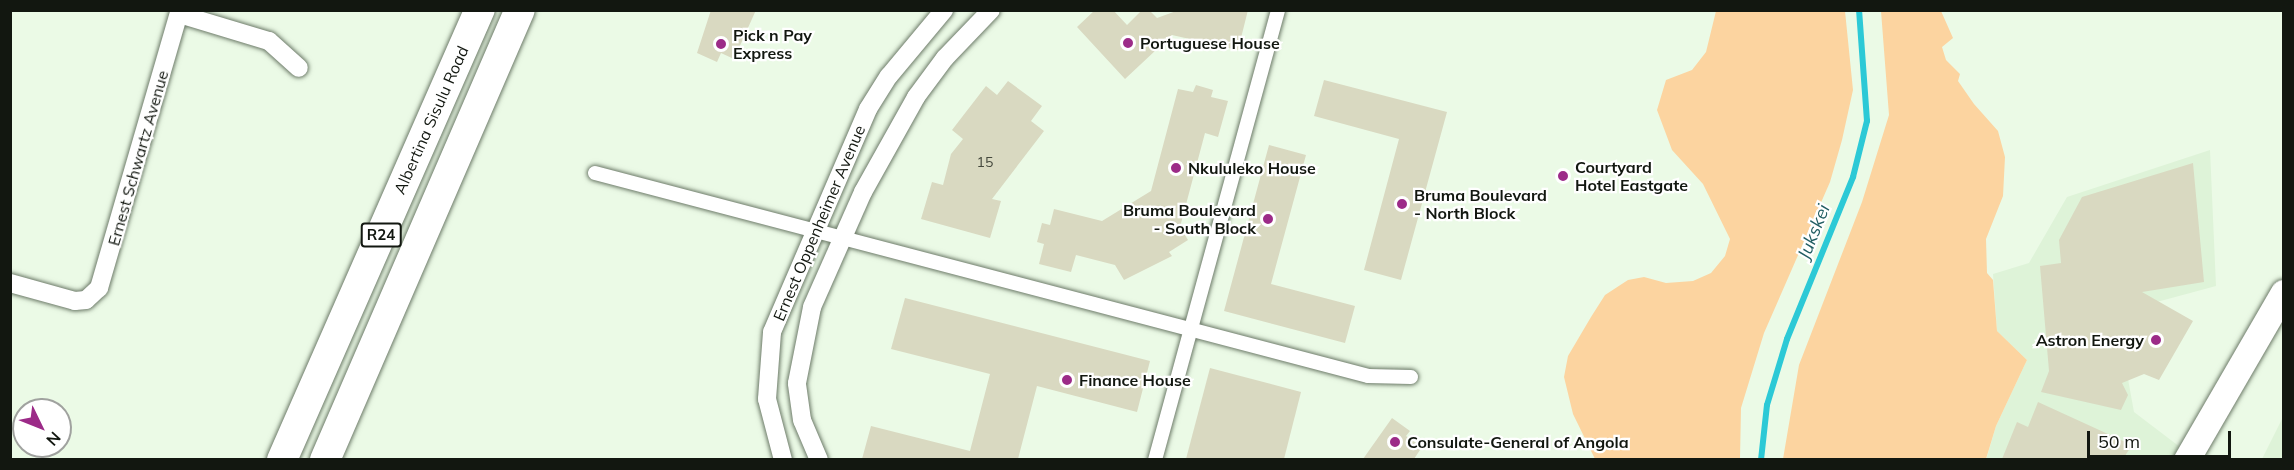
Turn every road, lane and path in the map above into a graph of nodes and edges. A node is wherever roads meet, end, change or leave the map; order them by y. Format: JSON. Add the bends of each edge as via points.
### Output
{"nodes":[{"id":1,"x":480,"y":10,"type":"edge"},
{"id":2,"x":520,"y":10,"type":"edge"},
{"id":3,"x":944,"y":10,"type":"edge"},
{"id":4,"x":991,"y":10,"type":"edge"},
{"id":5,"x":1278,"y":10,"type":"edge"},
{"id":6,"x":180,"y":12,"type":"edge"},
{"id":7,"x":299,"y":68,"type":"dead end"},
{"id":8,"x":595,"y":173,"type":"dead end"},
{"id":9,"x":836,"y":180,"type":"junction"},
{"id":10,"x":863,"y":192,"type":"junction"},
{"id":11,"x":813,"y":230,"type":"junction"},
{"id":12,"x":843,"y":238,"type":"junction"},
{"id":13,"x":10,"y":283,"type":"edge"},
{"id":14,"x":2283,"y":293,"type":"edge"},
{"id":15,"x":1191,"y":331,"type":"junction"},
{"id":16,"x":1411,"y":377,"type":"dead end"},
{"id":17,"x":282,"y":459,"type":"edge"},
{"id":18,"x":325,"y":459,"type":"edge"},
{"id":19,"x":783,"y":459,"type":"edge"},
{"id":20,"x":819,"y":459,"type":"edge"},
{"id":21,"x":1155,"y":459,"type":"edge"},
{"id":22,"x":2187,"y":459,"type":"edge"}],
"edges":[{"from":1,"to":17,"type":"main road","name":"Albertina Sisulu Road","number":"R24"},
{"from":2,"to":18,"type":"main road","number":"R24"},
{"from":3,"to":9,"type":"street","name":"Ernest Oppenheimer Avenue","via":[[889,76],[868,109]]},
{"from":4,"to":10,"type":"street","name":"Ernest Oppenheimer Avenue","via":[[945,58],[916,97]]},
{"from":5,"to":15,"type":"street"},
{"from":6,"to":7,"type":"street","via":[[269,41]]},
{"from":6,"to":13,"type":"street","name":"Ernest Schwartz Avenue","via":[[104,279],[86,300],[69,300]]},
{"from":8,"to":11,"type":"street"},
{"from":9,"to":10,"type":"street"},
{"from":9,"to":11,"type":"street","name":"Ernest Oppenheimer Avenue"},
{"from":10,"to":12,"type":"street","name":"Ernest Oppenheimer Avenue"},
{"from":11,"to":12,"type":"street"},
{"from":11,"to":19,"type":"street","name":"Ernest Oppenheimer Avenue","via":[[772,332],[768,356],[767,399]]},
{"from":12,"to":15,"type":"street"},
{"from":12,"to":20,"type":"street","name":"Ernest Oppenheimer Avenue","via":[[812,307],[799,362],[799,407]]},
{"from":14,"to":22,"type":"main road"},
{"from":15,"to":16,"type":"street","via":[[1368,376]]},
{"from":15,"to":21,"type":"street"}]}
